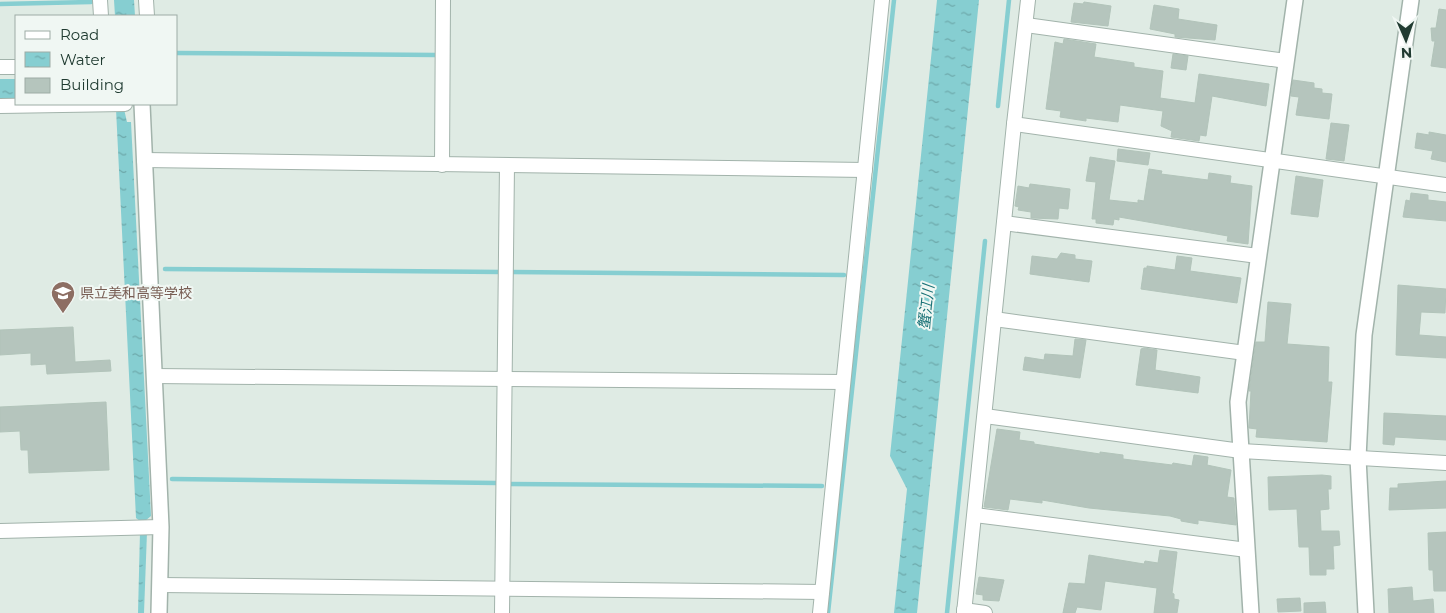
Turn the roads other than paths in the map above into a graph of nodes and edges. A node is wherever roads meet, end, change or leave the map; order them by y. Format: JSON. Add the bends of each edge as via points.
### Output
{"nodes":[{"id":1,"x":100,"y":0,"type":"edge"},
{"id":2,"x":146,"y":0,"type":"edge"},
{"id":3,"x":443,"y":0,"type":"edge"},
{"id":4,"x":882,"y":0,"type":"edge"},
{"id":5,"x":1028,"y":0,"type":"edge"},
{"id":6,"x":1296,"y":0,"type":"edge"},
{"id":7,"x":1411,"y":0,"type":"edge"},
{"id":8,"x":102,"y":15,"type":"edge"},
{"id":9,"x":147,"y":15,"type":"edge"},
{"id":10,"x":1026,"y":25,"type":"junction"},
{"id":11,"x":1286,"y":61,"type":"junction"},
{"id":12,"x":0,"y":67,"type":"edge"},
{"id":13,"x":15,"y":67,"type":"edge"},
{"id":14,"x":62,"y":105,"type":"edge"},
{"id":15,"x":142,"y":105,"type":"edge"},
{"id":16,"x":0,"y":106,"type":"edge"},
{"id":17,"x":1014,"y":124,"type":"junction"},
{"id":18,"x":144,"y":160,"type":"junction"},
{"id":19,"x":1271,"y":160,"type":"junction"},
{"id":20,"x":442,"y":164,"type":"junction"},
{"id":21,"x":507,"y":165,"type":"junction"},
{"id":22,"x":865,"y":170,"type":"junction"},
{"id":23,"x":1385,"y":178,"type":"junction"},
{"id":24,"x":1446,"y":185,"type":"edge"},
{"id":25,"x":1004,"y":223,"type":"junction"},
{"id":26,"x":1258,"y":256,"type":"junction"},
{"id":27,"x":994,"y":319,"type":"junction"},
{"id":28,"x":1245,"y":352,"type":"junction"},
{"id":29,"x":154,"y":376,"type":"junction"},
{"id":30,"x":504,"y":379,"type":"junction"},
{"id":31,"x":843,"y":382,"type":"junction"},
{"id":32,"x":985,"y":416,"type":"junction"},
{"id":33,"x":1241,"y":451,"type":"junction"},
{"id":34,"x":1358,"y":458,"type":"junction"},
{"id":35,"x":1446,"y":463,"type":"edge"},
{"id":36,"x":975,"y":515,"type":"junction"},
{"id":37,"x":161,"y":526,"type":"junction"},
{"id":38,"x":0,"y":531,"type":"edge"},
{"id":39,"x":1247,"y":550,"type":"junction"},
{"id":40,"x":160,"y":585,"type":"junction"},
{"id":41,"x":502,"y":589,"type":"junction"},
{"id":42,"x":822,"y":592,"type":"junction"},
{"id":43,"x":964,"y":612,"type":"edge"},
{"id":44,"x":160,"y":613,"type":"edge"},
{"id":45,"x":502,"y":613,"type":"edge"},
{"id":46,"x":820,"y":613,"type":"edge"},
{"id":47,"x":985,"y":613,"type":"edge"},
{"id":48,"x":1252,"y":613,"type":"edge"},
{"id":49,"x":1366,"y":613,"type":"edge"}],
"edges":[{"from":1,"to":8,"type":"street"},
{"from":2,"to":9,"type":"street"},
{"from":3,"to":20,"type":"street"},
{"from":4,"to":22,"type":"street"},
{"from":5,"to":10,"type":"street"},
{"from":6,"to":11,"type":"street"},
{"from":7,"to":23,"type":"street"},
{"from":10,"to":11,"type":"street"},
{"from":10,"to":17,"type":"street"},
{"from":11,"to":19,"type":"street"},
{"from":12,"to":13,"type":"street"},
{"from":14,"to":16,"type":"street"},
{"from":15,"to":18,"type":"street"},
{"from":17,"to":19,"type":"street"},
{"from":17,"to":25,"type":"street"},
{"from":18,"to":20,"type":"street"},
{"from":18,"to":29,"type":"street"},
{"from":19,"to":23,"type":"street"},
{"from":19,"to":26,"type":"street"},
{"from":20,"to":21,"type":"street"},
{"from":21,"to":22,"type":"street"},
{"from":21,"to":30,"type":"street"},
{"from":22,"to":31,"type":"street"},
{"from":23,"to":24,"type":"street"},
{"from":23,"to":34,"type":"street","via":[[1364,335]]},
{"from":25,"to":26,"type":"street"},
{"from":25,"to":27,"type":"street"},
{"from":26,"to":28,"type":"street"},
{"from":27,"to":28,"type":"street"},
{"from":27,"to":32,"type":"street"},
{"from":28,"to":33,"type":"street","via":[[1238,402]]},
{"from":29,"to":30,"type":"street"},
{"from":29,"to":37,"type":"street"},
{"from":30,"to":31,"type":"street"},
{"from":30,"to":41,"type":"street"},
{"from":31,"to":42,"type":"street"},
{"from":32,"to":33,"type":"street"},
{"from":32,"to":36,"type":"street"},
{"from":33,"to":34,"type":"street"},
{"from":33,"to":39,"type":"street"},
{"from":34,"to":35,"type":"street"},
{"from":34,"to":49,"type":"street"},
{"from":36,"to":39,"type":"street"},
{"from":36,"to":43,"type":"street"},
{"from":37,"to":38,"type":"street"},
{"from":37,"to":40,"type":"street"},
{"from":39,"to":48,"type":"street"},
{"from":40,"to":41,"type":"street"},
{"from":40,"to":44,"type":"street"},
{"from":41,"to":42,"type":"street"},
{"from":41,"to":45,"type":"street"},
{"from":42,"to":46,"type":"street"},
{"from":43,"to":47,"type":"street"}]}
